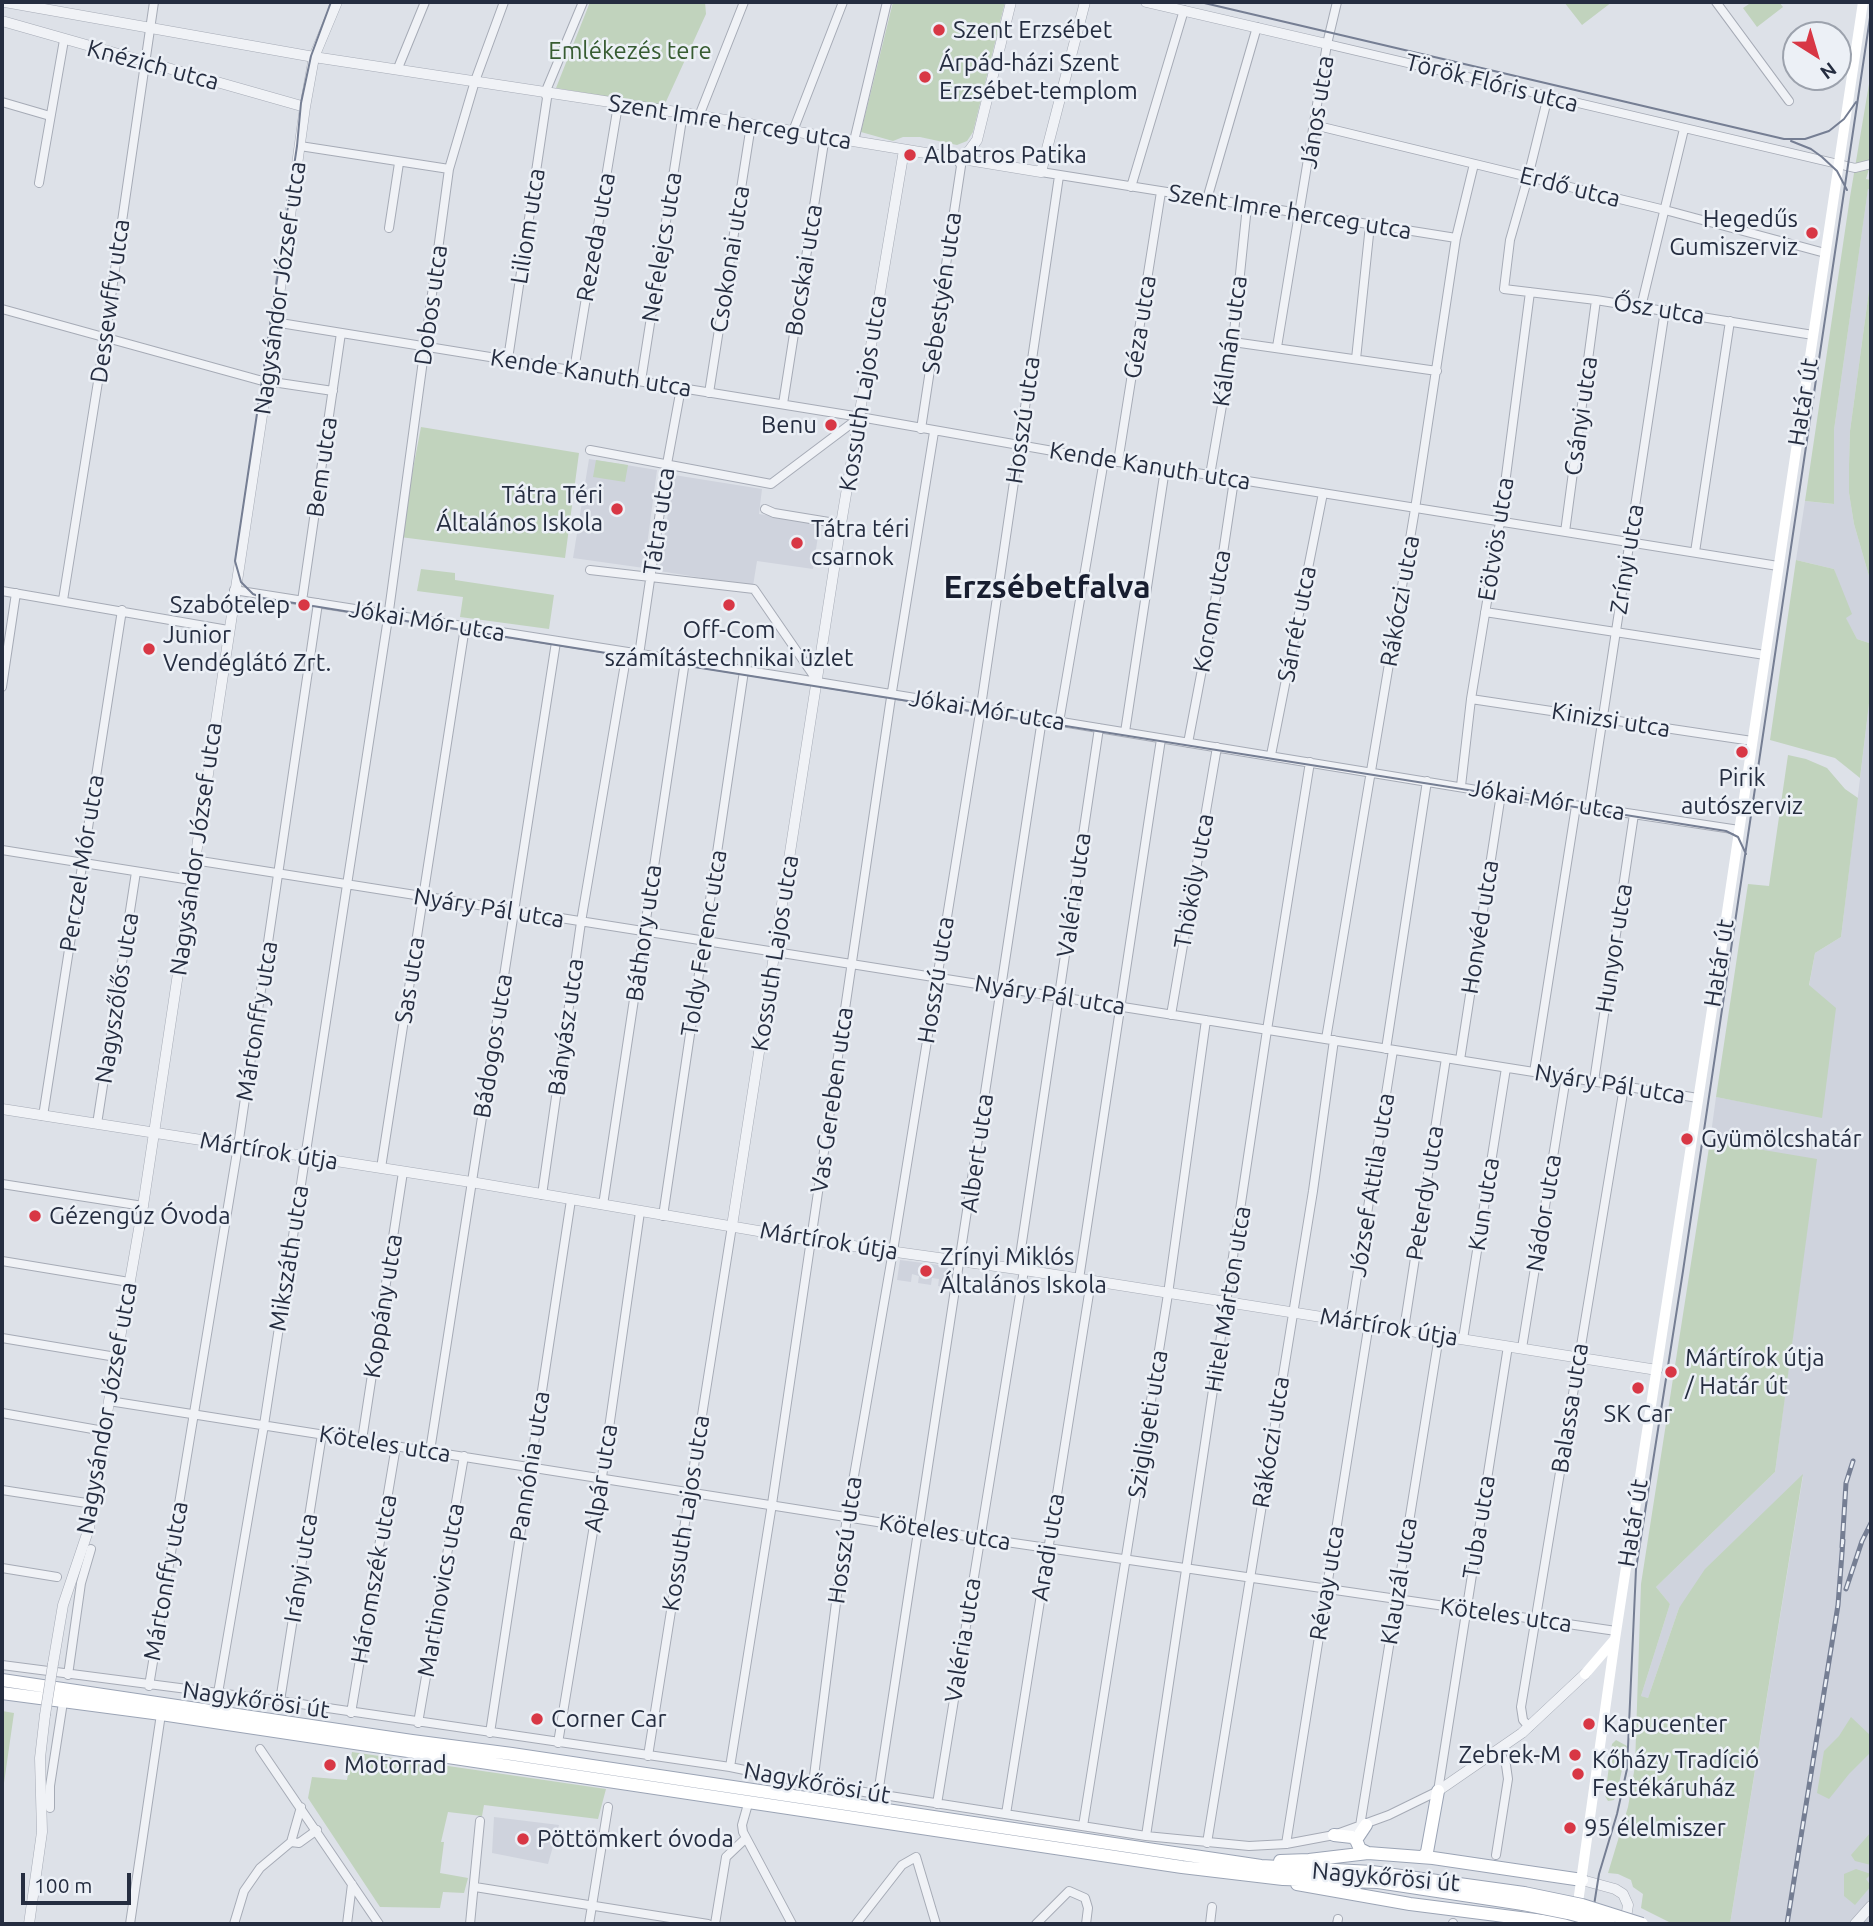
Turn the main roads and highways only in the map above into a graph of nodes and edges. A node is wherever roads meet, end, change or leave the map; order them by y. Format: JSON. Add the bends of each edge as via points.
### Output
{"nodes":[{"id":1,"x":1863,"y":2,"type":"edge"},
{"id":2,"x":1615,"y":1635,"type":"junction"},
{"id":3,"x":2,"y":1672,"type":"edge"},
{"id":4,"x":1610,"y":1672,"type":"junction"},
{"id":5,"x":2,"y":1680,"type":"edge"},
{"id":6,"x":24,"y":1683,"type":"junction"},
{"id":7,"x":2,"y":1693,"type":"edge"},
{"id":8,"x":1438,"y":1791,"type":"road end"},
{"id":9,"x":1363,"y":1826,"type":"road end"},
{"id":10,"x":1334,"y":1835,"type":"road end"},
{"id":11,"x":1356,"y":1840,"type":"junction"},
{"id":12,"x":1368,"y":1853,"type":"junction"},
{"id":13,"x":1423,"y":1857,"type":"junction"},
{"id":14,"x":1244,"y":1864,"type":"junction"},
{"id":15,"x":1283,"y":1879,"type":"junction"},
{"id":16,"x":1582,"y":1880,"type":"junction"},
{"id":17,"x":1524,"y":1899,"type":"junction"},
{"id":18,"x":1567,"y":1924,"type":"edge"},
{"id":19,"x":1575,"y":1924,"type":"edge"},
{"id":20,"x":1609,"y":1924,"type":"edge"},
{"id":21,"x":1642,"y":1924,"type":"edge"}],
"edges":[{"from":1,"to":2,"type":"main road","name":"Határ út"},
{"from":2,"to":4,"type":"main road","name":"Határ út"},
{"from":2,"to":4,"type":"main road","via":[[1585,1674],[1595,1668]]},
{"from":3,"to":6,"type":"main road"},
{"from":4,"to":16,"type":"main road","name":"Határ út"},
{"from":5,"to":6,"type":"main road","name":"Nagykőrösi út"},
{"from":6,"to":14,"type":"main road","name":"Nagykőrösi út"},
{"from":7,"to":15,"type":"main road","name":"Nagykőrösi út"},
{"from":8,"to":13,"type":"main road"},
{"from":9,"to":11,"type":"main road"},
{"from":10,"to":11,"type":"main road"},
{"from":11,"to":12,"type":"main road"},
{"from":12,"to":13,"type":"main road"},
{"from":12,"to":14,"type":"main road"},
{"from":13,"to":16,"type":"main road"},
{"from":14,"to":17,"type":"main road","name":"Nagykőrösi út","via":[[1384,1873]]},
{"from":15,"to":17,"type":"main road","name":"Nagykőrösi út","via":[[1378,1882]]},
{"from":15,"to":18,"type":"main road","via":[[1346,1894]]},
{"from":16,"to":19,"type":"main road","name":"Határ út"},
{"from":17,"to":20,"type":"main road","bridge":true},
{"from":17,"to":21,"type":"main road","bridge":true,"via":[[1582,1905]]}]}
